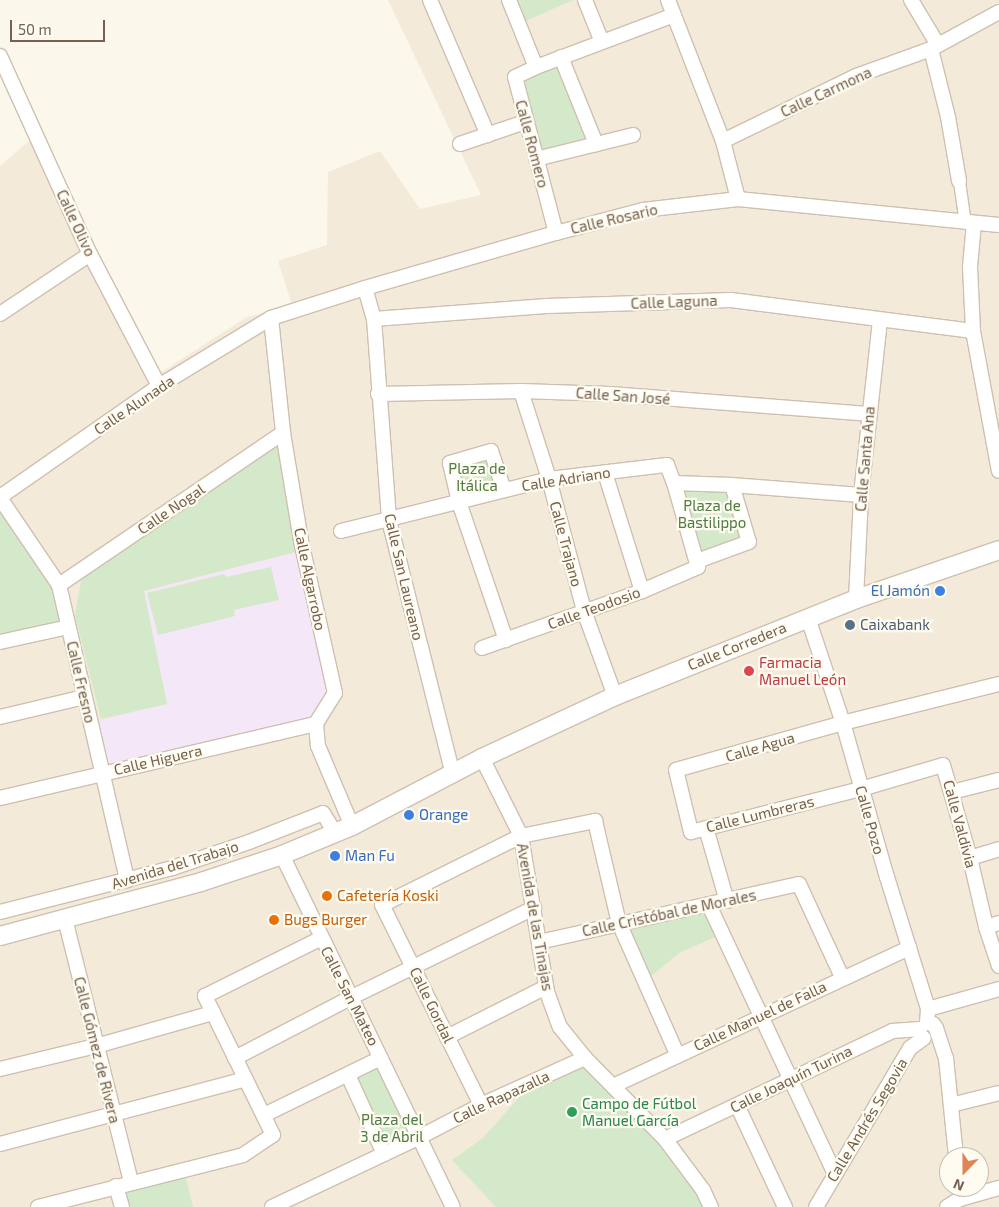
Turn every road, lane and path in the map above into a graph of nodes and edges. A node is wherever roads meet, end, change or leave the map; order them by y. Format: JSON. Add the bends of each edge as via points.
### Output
{"nodes":[{"id":1,"x":430,"y":0,"type":"edge"},
{"id":2,"x":509,"y":0,"type":"edge"},
{"id":3,"x":585,"y":0,"type":"edge"},
{"id":4,"x":668,"y":0,"type":"edge"},
{"id":5,"x":911,"y":0,"type":"edge"},
{"id":6,"x":999,"y":12,"type":"edge"},
{"id":7,"x":674,"y":15,"type":"junction"},
{"id":8,"x":602,"y":42,"type":"junction"},
{"id":9,"x":934,"y":47,"type":"junction"},
{"id":10,"x":0,"y":56,"type":"edge"},
{"id":11,"x":561,"y":57,"type":"junction"},
{"id":12,"x":536,"y":67,"type":"junction"},
{"id":13,"x":525,"y":122,"type":"junction"},
{"id":14,"x":488,"y":135,"type":"junction"},
{"id":15,"x":633,"y":135,"type":"dead end"},
{"id":16,"x":723,"y":140,"type":"junction"},
{"id":17,"x":460,"y":144,"type":"dead end"},
{"id":18,"x":596,"y":144,"type":"junction"},
{"id":19,"x":536,"y":159,"type":"junction"},
{"id":20,"x":959,"y":181,"type":"joint"},
{"id":21,"x":738,"y":199,"type":"junction"},
{"id":22,"x":970,"y":223,"type":"junction"},
{"id":23,"x":999,"y":225,"type":"edge"},
{"id":24,"x":556,"y":233,"type":"junction"},
{"id":25,"x":90,"y":254,"type":"junction"},
{"id":26,"x":366,"y":288,"type":"junction"},
{"id":27,"x":0,"y":314,"type":"edge"},
{"id":28,"x":271,"y":318,"type":"junction"},
{"id":29,"x":374,"y":319,"type":"junction"},
{"id":30,"x":880,"y":320,"type":"junction"},
{"id":31,"x":973,"y":331,"type":"junction"},
{"id":32,"x":159,"y":386,"type":"junction"},
{"id":33,"x":521,"y":391,"type":"junction"},
{"id":34,"x":378,"y":394,"type":"junction"},
{"id":35,"x":868,"y":414,"type":"junction"},
{"id":36,"x":996,"y":426,"type":"edge"},
{"id":37,"x":283,"y":432,"type":"junction"},
{"id":38,"x":999,"y":471,"type":"edge"},
{"id":39,"x":605,"y":473,"type":"junction"},
{"id":40,"x":549,"y":479,"type":"junction"},
{"id":41,"x":674,"y":482,"type":"junction"},
{"id":42,"x":732,"y":485,"type":"junction"},
{"id":43,"x":504,"y":490,"type":"junction"},
{"id":44,"x":861,"y":495,"type":"junction"},
{"id":45,"x":0,"y":498,"type":"edge"},
{"id":46,"x":459,"y":502,"type":"junction"},
{"id":47,"x":389,"y":520,"type":"junction"},
{"id":48,"x":341,"y":531,"type":"dead end"},
{"id":49,"x":999,"y":550,"type":"edge"},
{"id":50,"x":697,"y":561,"type":"junction"},
{"id":51,"x":58,"y":585,"type":"junction"},
{"id":52,"x":642,"y":592,"type":"junction"},
{"id":53,"x":856,"y":599,"type":"junction"},
{"id":54,"x":584,"y":611,"type":"junction"},
{"id":55,"x":808,"y":618,"type":"junction"},
{"id":56,"x":68,"y":626,"type":"junction"},
{"id":57,"x":506,"y":640,"type":"junction"},
{"id":58,"x":0,"y":642,"type":"edge"},
{"id":59,"x":482,"y":648,"type":"dead end"},
{"id":60,"x":999,"y":684,"type":"edge"},
{"id":61,"x":615,"y":696,"type":"junction"},
{"id":62,"x":84,"y":697,"type":"junction"},
{"id":63,"x":0,"y":717,"type":"edge"},
{"id":64,"x":843,"y":723,"type":"junction"},
{"id":65,"x":316,"y":724,"type":"junction"},
{"id":66,"x":482,"y":758,"type":"junction"},
{"id":67,"x":676,"y":770,"type":"joint"},
{"id":68,"x":102,"y":772,"type":"junction"},
{"id":69,"x":453,"y":775,"type":"junction"},
{"id":70,"x":999,"y":780,"type":"edge"},
{"id":71,"x":861,"y":789,"type":"junction"},
{"id":72,"x":952,"y":792,"type":"junction"},
{"id":73,"x":0,"y":798,"type":"edge"},
{"id":74,"x":352,"y":826,"type":"junction"},
{"id":75,"x":706,"y":828,"type":"junction"},
{"id":76,"x":335,"y":833,"type":"junction"},
{"id":77,"x":521,"y":836,"type":"junction"},
{"id":78,"x":999,"y":849,"type":"edge"},
{"id":79,"x":282,"y":855,"type":"junction"},
{"id":80,"x":970,"y":858,"type":"junction"},
{"id":81,"x":128,"y":880,"type":"junction"},
{"id":82,"x":727,"y":901,"type":"junction"},
{"id":83,"x":709,"y":905,"type":"junction"},
{"id":84,"x":534,"y":908,"type":"junction"},
{"id":85,"x":0,"y":912,"type":"edge"},
{"id":86,"x":64,"y":919,"type":"junction"},
{"id":87,"x":619,"y":923,"type":"junction"},
{"id":88,"x":993,"y":925,"type":"edge"},
{"id":89,"x":0,"y":936,"type":"edge"},
{"id":90,"x":320,"y":939,"type":"junction"},
{"id":91,"x":539,"y":942,"type":"junction"},
{"id":92,"x":909,"y":948,"type":"junction"},
{"id":93,"x":999,"y":966,"type":"edge"},
{"id":94,"x":413,"y":967,"type":"junction"},
{"id":95,"x":842,"y":977,"type":"junction"},
{"id":96,"x":546,"y":987,"type":"junction"},
{"id":97,"x":999,"y":989,"type":"edge"},
{"id":98,"x":352,"y":997,"type":"junction"},
{"id":99,"x":213,"y":1012,"type":"junction"},
{"id":100,"x":760,"y":1016,"type":"junction"},
{"id":101,"x":927,"y":1028,"type":"junction"},
{"id":102,"x":447,"y":1037,"type":"junction"},
{"id":103,"x":96,"y":1046,"type":"junction"},
{"id":104,"x":678,"y":1056,"type":"junction"},
{"id":105,"x":236,"y":1058,"type":"junction"},
{"id":106,"x":381,"y":1058,"type":"junction"},
{"id":107,"x":585,"y":1058,"type":"junction"},
{"id":108,"x":0,"y":1069,"type":"edge"},
{"id":109,"x":348,"y":1074,"type":"junction"},
{"id":110,"x":246,"y":1079,"type":"junction"},
{"id":111,"x":791,"y":1080,"type":"junction"},
{"id":112,"x":613,"y":1086,"type":"junction"},
{"id":113,"x":999,"y":1093,"type":"edge"},
{"id":114,"x":481,"y":1105,"type":"junction"},
{"id":115,"x":737,"y":1105,"type":"junction"},
{"id":116,"x":951,"y":1105,"type":"junction"},
{"id":117,"x":113,"y":1115,"type":"junction"},
{"id":118,"x":264,"y":1115,"type":"junction"},
{"id":119,"x":418,"y":1138,"type":"junction"},
{"id":120,"x":665,"y":1139,"type":"junction"},
{"id":121,"x":0,"y":1144,"type":"edge"},
{"id":122,"x":955,"y":1147,"type":"edge"},
{"id":123,"x":384,"y":1154,"type":"junction"},
{"id":124,"x":835,"y":1174,"type":"junction"},
{"id":125,"x":131,"y":1182,"type":"junction"},
{"id":126,"x":116,"y":1186,"type":"junction"},
{"id":127,"x":999,"y":1188,"type":"edge"},
{"id":128,"x":960,"y":1198,"type":"edge"},
{"id":129,"x":38,"y":1207,"type":"edge"},
{"id":130,"x":122,"y":1207,"type":"edge"},
{"id":131,"x":272,"y":1207,"type":"edge"},
{"id":132,"x":453,"y":1207,"type":"edge"},
{"id":133,"x":711,"y":1207,"type":"edge"},
{"id":134,"x":785,"y":1207,"type":"edge"},
{"id":135,"x":816,"y":1207,"type":"edge"},
{"id":136,"x":947,"y":1207,"type":"edge"}],
"edges":[{"from":1,"to":14,"type":"street"},
{"from":2,"to":12,"type":"street"},
{"from":3,"to":8,"type":"street"},
{"from":4,"to":7,"type":"street"},
{"from":5,"to":9,"type":"street"},
{"from":6,"to":9,"type":"street","name":"Calle Carmona"},
{"from":7,"to":8,"type":"street"},
{"from":7,"to":16,"type":"street"},
{"from":8,"to":11,"type":"street"},
{"from":9,"to":16,"type":"street","name":"Calle Carmona","via":[[856,76]]},
{"from":9,"to":20,"type":"street"},
{"from":10,"to":25,"type":"street","name":"Calle Olivo"},
{"from":11,"to":12,"type":"street"},
{"from":11,"to":18,"type":"street"},
{"from":12,"to":13,"type":"street","name":"Calle Romero","via":[[515,77]]},
{"from":13,"to":14,"type":"street"},
{"from":13,"to":19,"type":"street","name":"Calle Romero"},
{"from":14,"to":17,"type":"street"},
{"from":15,"to":18,"type":"street"},
{"from":16,"to":21,"type":"street"},
{"from":18,"to":19,"type":"street"},
{"from":19,"to":24,"type":"street","name":"Calle Romero"},
{"from":20,"to":22,"type":"street"},
{"from":21,"to":22,"type":"street","name":"Calle Rosario"},
{"from":21,"to":24,"type":"street","name":"Calle Rosario","via":[[643,210]]},
{"from":22,"to":23,"type":"street","name":"Calle Rosario"},
{"from":22,"to":31,"type":"street"},
{"from":24,"to":26,"type":"street","name":"Calle Rosario"},
{"from":25,"to":27,"type":"street"},
{"from":25,"to":32,"type":"street","name":"Calle Olivo"},
{"from":26,"to":28,"type":"street","name":"Calle Rosario"},
{"from":26,"to":29,"type":"street","name":"Calle San Laureano"},
{"from":28,"to":32,"type":"street","name":"Calle Alunada"},
{"from":28,"to":37,"type":"street","name":"Calle Algarrobo"},
{"from":29,"to":30,"type":"street","name":"Calle Laguna","via":[[546,306],[731,300]]},
{"from":29,"to":34,"type":"street","name":"Calle San Laureano"},
{"from":30,"to":31,"type":"street","name":"Calle Laguna"},
{"from":30,"to":35,"type":"street","name":"Calle Santa Ana"},
{"from":31,"to":36,"type":"street"},
{"from":32,"to":45,"type":"street","name":"Calle Alunada"},
{"from":33,"to":34,"type":"street","name":"Calle San José"},
{"from":33,"to":35,"type":"street","name":"Calle San José","via":[[610,394]]},
{"from":33,"to":40,"type":"street","name":"Calle Trajano"},
{"from":34,"to":47,"type":"street","name":"Calle San Laureano"},
{"from":35,"to":44,"type":"street","name":"Calle Santa Ana"},
{"from":36,"to":38,"type":"street"},
{"from":37,"to":51,"type":"street","name":"Calle Nogal"},
{"from":37,"to":65,"type":"street","name":"Calle Algarrobo","via":[[303,550],[335,693]]},
{"from":39,"to":40,"type":"street","name":"Calle Adriano"},
{"from":39,"to":41,"type":"street","name":"Calle Adriano","via":[[667,465]]},
{"from":39,"to":52,"type":"street"},
{"from":40,"to":43,"type":"street","name":"Calle Adriano"},
{"from":40,"to":54,"type":"street","name":"Calle Trajano"},
{"from":41,"to":42,"type":"street"},
{"from":41,"to":50,"type":"street"},
{"from":42,"to":44,"type":"street"},
{"from":42,"to":50,"type":"street","via":[[749,542]]},
{"from":43,"to":46,"type":"street","name":"Calle Adriano"},
{"from":43,"to":46,"type":"street","via":[[491,451],[450,463]]},
{"from":44,"to":53,"type":"street","name":"Calle Santa Ana"},
{"from":45,"to":51,"type":"street","name":"Calle Fresno"},
{"from":46,"to":47,"type":"street","name":"Calle Adriano"},
{"from":46,"to":57,"type":"street"},
{"from":47,"to":48,"type":"street","name":"Calle Adriano"},
{"from":47,"to":69,"type":"street","name":"Calle San Laureano"},
{"from":49,"to":53,"type":"street","name":"Calle Corredera"},
{"from":50,"to":52,"type":"street","name":"Calle Teodosio","via":[[698,567]]},
{"from":51,"to":56,"type":"street","name":"Calle Fresno"},
{"from":52,"to":54,"type":"street","name":"Calle Teodosio"},
{"from":53,"to":55,"type":"street","name":"Calle Corredera"},
{"from":54,"to":57,"type":"street","name":"Calle Teodosio"},
{"from":54,"to":61,"type":"street","name":"Calle Trajano"},
{"from":55,"to":61,"type":"street","name":"Calle Corredera"},
{"from":55,"to":64,"type":"street","name":"Calle Pozo"},
{"from":56,"to":58,"type":"street"},
{"from":56,"to":62,"type":"street","name":"Calle Fresno"},
{"from":57,"to":59,"type":"street","name":"Calle Teodosio"},
{"from":60,"to":64,"type":"street","name":"Calle Agua"},
{"from":61,"to":66,"type":"street","name":"Calle Corredera"},
{"from":62,"to":63,"type":"street"},
{"from":62,"to":68,"type":"street","name":"Calle Fresno"},
{"from":64,"to":67,"type":"street","name":"Calle Agua"},
{"from":64,"to":71,"type":"street","name":"Calle Pozo"},
{"from":65,"to":68,"type":"street","name":"Calle Higuera"},
{"from":65,"to":74,"type":"street","via":[[318,746]]},
{"from":66,"to":69,"type":"street","name":"Avenida del Trabajo"},
{"from":66,"to":77,"type":"street","name":"Avenida de las Tinajas"},
{"from":67,"to":75,"type":"street","name":"Calle Lumbreras","via":[[691,832]]},
{"from":68,"to":73,"type":"street","name":"Calle Higuera"},
{"from":68,"to":81,"type":"street","name":"Calle Fresno"},
{"from":69,"to":74,"type":"street","name":"Avenida del Trabajo"},
{"from":70,"to":72,"type":"street"},
{"from":71,"to":72,"type":"street","name":"Calle Valdivia","via":[[943,765]]},
{"from":71,"to":75,"type":"street","name":"Calle Lumbreras"},
{"from":71,"to":92,"type":"street","name":"Calle Pozo"},
{"from":72,"to":80,"type":"street","name":"Calle Valdivia"},
{"from":74,"to":76,"type":"street","name":"Avenida del Trabajo"},
{"from":75,"to":82,"type":"street"},
{"from":76,"to":79,"type":"street","name":"Avenida del Trabajo"},
{"from":76,"to":81,"type":"street","name":"Avenida del Trabajo","via":[[323,813],[249,842]]},
{"from":77,"to":84,"type":"street","name":"Avenida de las Tinajas"},
{"from":77,"to":87,"type":"street","via":[[595,822]]},
{"from":77,"to":94,"type":"street","name":"Calle Gordal","via":[[382,905]]},
{"from":78,"to":80,"type":"street"},
{"from":79,"to":86,"type":"street","name":"Avenida del Trabajo","via":[[201,882]]},
{"from":79,"to":90,"type":"street","name":"Calle San Mateo"},
{"from":80,"to":88,"type":"street","name":"Calle Valdivia"},
{"from":81,"to":85,"type":"street","name":"Avenida del Trabajo"},
{"from":82,"to":83,"type":"street","name":"Calle Cristóbal de Morales"},
{"from":82,"to":95,"type":"street","name":"Calle Cristóbal de Morales","via":[[800,884]]},
{"from":83,"to":87,"type":"street","name":"Calle Cristóbal de Morales"},
{"from":83,"to":100,"type":"street"},
{"from":84,"to":91,"type":"street","name":"Avenida de las Tinajas"},
{"from":84,"to":94,"type":"street"},
{"from":86,"to":89,"type":"street","name":"Avenida del Trabajo"},
{"from":86,"to":103,"type":"street","name":"Calle Gómez de Rivera"},
{"from":87,"to":91,"type":"street","name":"Calle Cristóbal de Morales"},
{"from":87,"to":104,"type":"street"},
{"from":88,"to":93,"type":"street","name":"Calle Valdivia"},
{"from":90,"to":98,"type":"street","name":"Calle San Mateo"},
{"from":90,"to":99,"type":"street","via":[[205,996]]},
{"from":91,"to":96,"type":"street","name":"Avenida de las Tinajas"},
{"from":92,"to":95,"type":"street","name":"Calle Manuel de Falla"},
{"from":92,"to":101,"type":"street","name":"Calle Pozo"},
{"from":94,"to":98,"type":"street"},
{"from":94,"to":102,"type":"street","name":"Calle Gordal"},
{"from":95,"to":100,"type":"street","name":"Calle Manuel de Falla"},
{"from":96,"to":102,"type":"street"},
{"from":96,"to":107,"type":"street","name":"Avenida de las Tinajas","via":[[560,1027]]},
{"from":97,"to":101,"type":"street","name":"Calle Joaquín Turina"},
{"from":98,"to":105,"type":"street"},
{"from":98,"to":106,"type":"street","name":"Calle San Mateo"},
{"from":99,"to":103,"type":"street"},
{"from":99,"to":105,"type":"street"},
{"from":100,"to":104,"type":"street","name":"Calle Manuel de Falla"},
{"from":100,"to":111,"type":"street"},
{"from":101,"to":111,"type":"street","name":"Calle Joaquín Turina","via":[[892,1031]]},
{"from":101,"to":116,"type":"street","name":"Calle Pozo","via":[[946,1058]]},
{"from":101,"to":124,"type":"street","name":"Calle Andrés Segovia","via":[[910,1048]]},
{"from":102,"to":114,"type":"street","name":"Calle Gordal"},
{"from":103,"to":108,"type":"street"},
{"from":103,"to":117,"type":"street","name":"Calle Gómez de Rivera"},
{"from":104,"to":112,"type":"street","name":"Calle Manuel de Falla"},
{"from":105,"to":110,"type":"street"},
{"from":106,"to":109,"type":"street"},
{"from":106,"to":119,"type":"street","name":"Calle San Mateo"},
{"from":107,"to":112,"type":"street","name":"Avenida de las Tinajas"},
{"from":107,"to":114,"type":"street","name":"Calle Rapazalla"},
{"from":109,"to":118,"type":"street"},
{"from":109,"to":123,"type":"street"},
{"from":110,"to":117,"type":"street"},
{"from":110,"to":118,"type":"street"},
{"from":111,"to":115,"type":"street","name":"Calle Joaquín Turina"},
{"from":111,"to":124,"type":"street"},
{"from":112,"to":120,"type":"street","name":"Avenida de las Tinajas"},
{"from":113,"to":116,"type":"street"},
{"from":114,"to":119,"type":"street","name":"Calle Rapazalla"},
{"from":115,"to":120,"type":"street","name":"Calle Joaquín Turina"},
{"from":115,"to":134,"type":"street"},
{"from":116,"to":122,"type":"street","name":"Calle Pozo"},
{"from":117,"to":121,"type":"street"},
{"from":117,"to":125,"type":"street","name":"Calle Gómez de Rivera"},
{"from":118,"to":125,"type":"street","via":[[274,1135],[243,1155]]},
{"from":119,"to":123,"type":"street","name":"Calle Rapazalla"},
{"from":119,"to":132,"type":"street","name":"Calle San Mateo"},
{"from":120,"to":133,"type":"street","name":"Avenida de las Tinajas","via":[[703,1190]]},
{"from":123,"to":131,"type":"street","name":"Calle Rapazalla"},
{"from":124,"to":135,"type":"street","name":"Calle Andrés Segovia"},
{"from":125,"to":126,"type":"street"},
{"from":126,"to":129,"type":"street"},
{"from":126,"to":130,"type":"street"},
{"from":127,"to":128,"type":"street"},
{"from":128,"to":136,"type":"street"}]}
